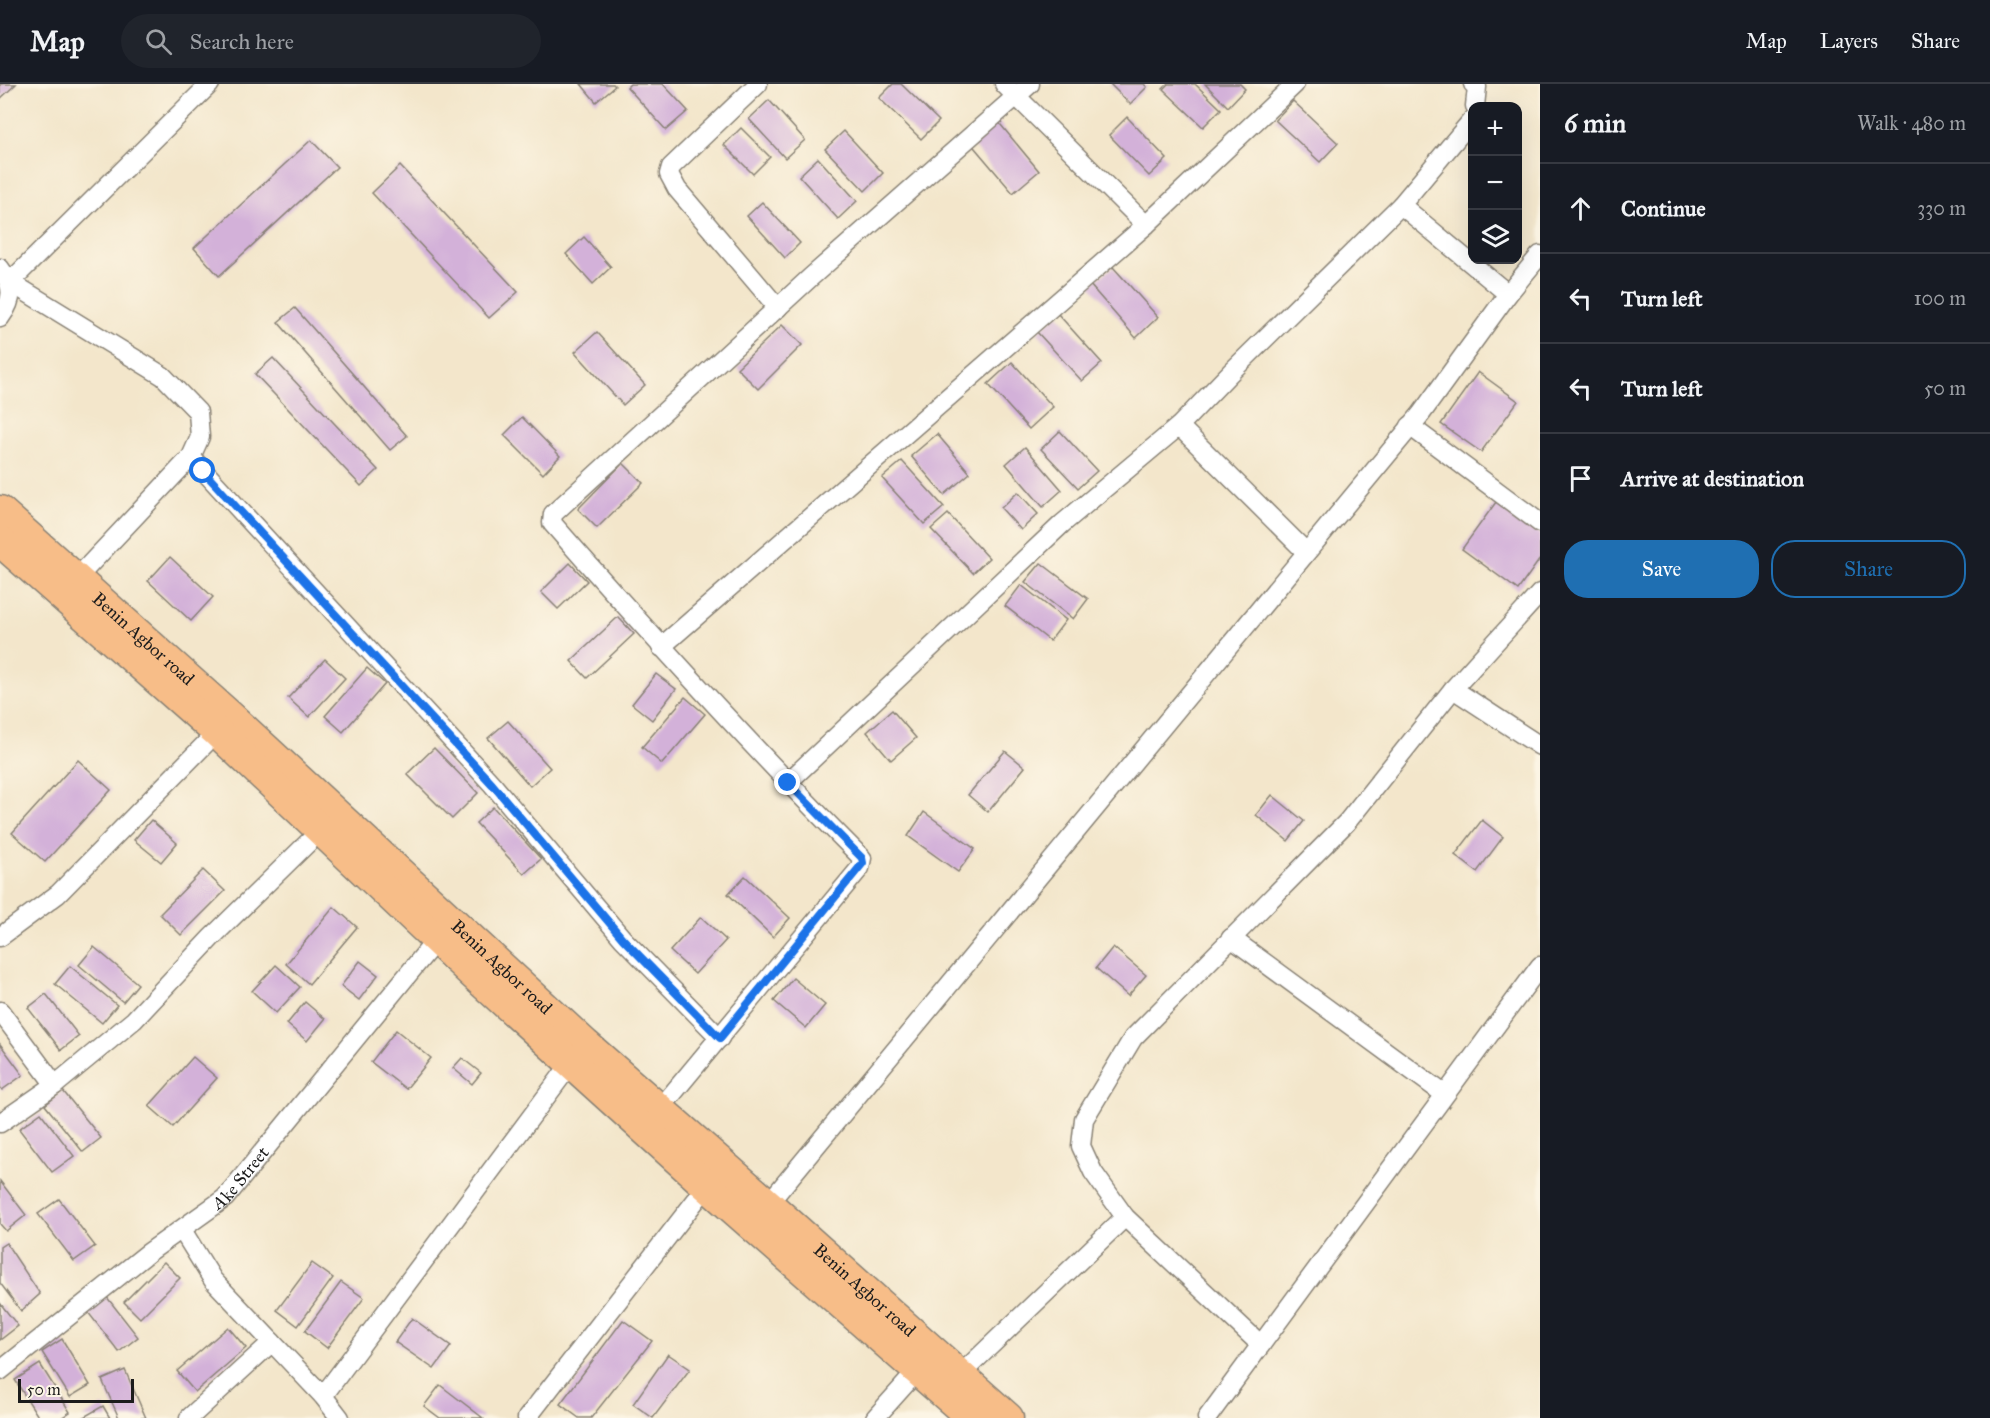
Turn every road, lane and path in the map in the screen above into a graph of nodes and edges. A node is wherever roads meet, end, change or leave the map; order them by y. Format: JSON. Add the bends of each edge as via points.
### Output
{"nodes":[{"id":1,"x":210,"y":84,"type":"edge"},
{"id":2,"x":758,"y":84,"type":"edge"},
{"id":3,"x":1030,"y":84,"type":"edge"},
{"id":4,"x":1295,"y":84,"type":"edge"},
{"id":5,"x":1473,"y":84,"type":"edge"},
{"id":6,"x":1009,"y":90,"type":"edge"},
{"id":7,"x":1475,"y":102,"type":"edge"},
{"id":8,"x":1468,"y":126,"type":"edge"},
{"id":9,"x":1401,"y":205,"type":"junction"},
{"id":10,"x":1146,"y":225,"type":"junction"},
{"id":11,"x":1540,"y":255,"type":"edge"},
{"id":12,"x":5,"y":275,"type":"edge"},
{"id":13,"x":1508,"y":294,"type":"junction"},
{"id":14,"x":778,"y":308,"type":"junction"},
{"id":15,"x":0,"y":318,"type":"edge"},
{"id":16,"x":1179,"y":426,"type":"junction"},
{"id":17,"x":1410,"y":426,"type":"junction"},
{"id":18,"x":191,"y":457,"type":"junction"},
{"id":19,"x":0,"y":511,"type":"edge"},
{"id":20,"x":1540,"y":523,"type":"edge"},
{"id":21,"x":0,"y":541,"type":"edge"},
{"id":22,"x":1306,"y":552,"type":"junction"},
{"id":23,"x":76,"y":579,"type":"junction"},
{"id":24,"x":1540,"y":593,"type":"edge"},
{"id":25,"x":661,"y":647,"type":"junction"},
{"id":26,"x":1453,"y":689,"type":"junction"},
{"id":27,"x":217,"y":732,"type":"junction"},
{"id":28,"x":1540,"y":746,"type":"edge"},
{"id":29,"x":788,"y":783,"type":"junction"},
{"id":30,"x":321,"y":830,"type":"junction"},
{"id":31,"x":0,"y":937,"type":"edge"},
{"id":32,"x":1231,"y":938,"type":"junction"},
{"id":33,"x":437,"y":939,"type":"junction"},
{"id":34,"x":1540,"y":966,"type":"edge"},
{"id":35,"x":0,"y":1011,"type":"edge"},
{"id":36,"x":720,"y":1038,"type":"junction"},
{"id":37,"x":572,"y":1062,"type":"junction"},
{"id":38,"x":55,"y":1085,"type":"junction"},
{"id":39,"x":1444,"y":1094,"type":"junction"},
{"id":40,"x":659,"y":1110,"type":"junction"},
{"id":41,"x":0,"y":1123,"type":"edge"},
{"id":42,"x":707,"y":1186,"type":"junction"},
{"id":43,"x":768,"y":1204,"type":"junction"},
{"id":44,"x":1125,"y":1217,"type":"junction"},
{"id":45,"x":182,"y":1230,"type":"junction"},
{"id":46,"x":272,"y":1342,"type":"junction"},
{"id":47,"x":1262,"y":1345,"type":"junction"},
{"id":48,"x":918,"y":1370,"type":"junction"},
{"id":49,"x":0,"y":1371,"type":"edge"},
{"id":50,"x":960,"y":1375,"type":"junction"},
{"id":51,"x":323,"y":1396,"type":"junction"},
{"id":52,"x":189,"y":1418,"type":"edge"},
{"id":53,"x":340,"y":1418,"type":"edge"},
{"id":54,"x":527,"y":1418,"type":"edge"},
{"id":55,"x":875,"y":1418,"type":"edge"},
{"id":56,"x":972,"y":1418,"type":"edge"},
{"id":57,"x":1008,"y":1418,"type":"edge"},
{"id":58,"x":1207,"y":1418,"type":"edge"}],
"edges":[{"from":1,"to":12,"type":"street"},
{"from":2,"to":14,"type":"street","via":[[671,167],[669,174],[677,189]]},
{"from":3,"to":6,"type":"street"},
{"from":4,"to":10,"type":"street"},
{"from":5,"to":7,"type":"street","via":[[1477,87]]},
{"from":6,"to":10,"type":"street"},
{"from":6,"to":14,"type":"street"},
{"from":8,"to":9,"type":"street"},
{"from":9,"to":13,"type":"street"},
{"from":9,"to":16,"type":"street"},
{"from":10,"to":25,"type":"street"},
{"from":11,"to":13,"type":"street"},
{"from":12,"to":15,"type":"street","via":[[12,297]]},
{"from":12,"to":18,"type":"street","via":[[162,376],[198,412],[200,437]]},
{"from":13,"to":17,"type":"street"},
{"from":14,"to":25,"type":"street","via":[[551,518]]},
{"from":16,"to":22,"type":"street"},
{"from":16,"to":29,"type":"street","via":[[1062,524]]},
{"from":17,"to":20,"type":"street"},
{"from":17,"to":22,"type":"street"},
{"from":18,"to":23,"type":"street"},
{"from":18,"to":36,"type":"street","via":[[492,784],[623,939]]},
{"from":19,"to":23,"type":"highway","name":"Benin Agbor road"},
{"from":21,"to":27,"type":"highway","name":"Benin Agbor road"},
{"from":22,"to":43,"type":"street"},
{"from":23,"to":40,"type":"highway","name":"Benin Agbor road"},
{"from":24,"to":26,"type":"street"},
{"from":25,"to":29,"type":"street"},
{"from":26,"to":28,"type":"street"},
{"from":26,"to":32,"type":"street","via":[[1347,822]]},
{"from":27,"to":30,"type":"highway","name":"Benin Agbor road"},
{"from":27,"to":31,"type":"street","via":[[58,894]]},
{"from":29,"to":36,"type":"street","via":[[863,863]]},
{"from":30,"to":33,"type":"highway","name":"Benin Agbor road"},
{"from":30,"to":38,"type":"street","via":[[134,1020]]},
{"from":32,"to":39,"type":"street"},
{"from":32,"to":44,"type":"street","via":[[1133,1038],[1083,1119],[1081,1146],[1093,1172]]},
{"from":33,"to":37,"type":"highway","name":"Benin Agbor road"},
{"from":33,"to":45,"type":"street","name":"Ake Street","via":[[225,1198]]},
{"from":34,"to":39,"type":"street"},
{"from":35,"to":38,"type":"street"},
{"from":36,"to":40,"type":"street"},
{"from":37,"to":42,"type":"highway","name":"Benin Agbor road"},
{"from":37,"to":51,"type":"street"},
{"from":38,"to":41,"type":"street"},
{"from":39,"to":47,"type":"street"},
{"from":40,"to":43,"type":"highway","name":"Benin Agbor road"},
{"from":42,"to":48,"type":"highway","name":"Benin Agbor road"},
{"from":42,"to":54,"type":"street"},
{"from":43,"to":50,"type":"highway","name":"Benin Agbor road"},
{"from":44,"to":47,"type":"street"},
{"from":44,"to":50,"type":"street"},
{"from":45,"to":46,"type":"street","via":[[213,1280]]},
{"from":45,"to":49,"type":"street","name":"Ake Street"},
{"from":46,"to":51,"type":"street"},
{"from":46,"to":52,"type":"street"},
{"from":47,"to":58,"type":"street"},
{"from":48,"to":55,"type":"street"},
{"from":48,"to":56,"type":"highway","name":"Benin Agbor road"},
{"from":50,"to":57,"type":"highway","name":"Benin Agbor road"},
{"from":51,"to":53,"type":"street"}]}
